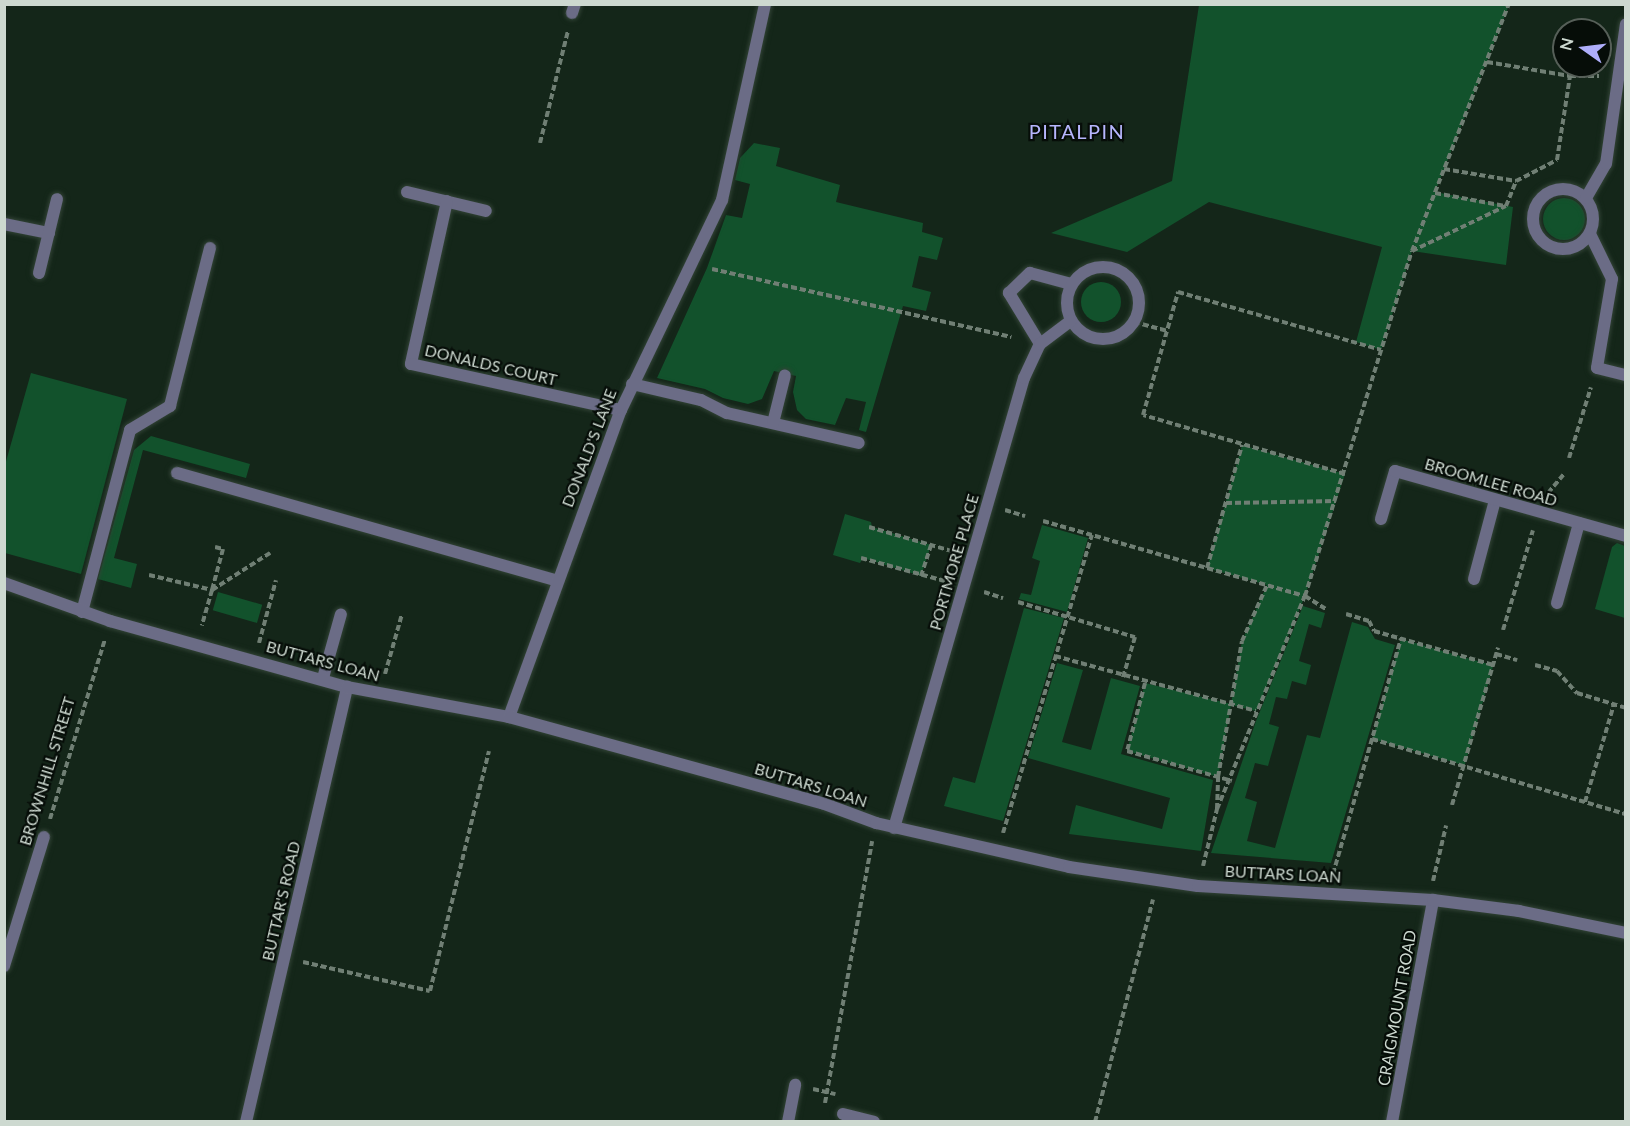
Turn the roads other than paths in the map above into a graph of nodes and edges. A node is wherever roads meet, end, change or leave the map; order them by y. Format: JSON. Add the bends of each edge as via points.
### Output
{"nodes":[{"id":1,"x":765,"y":4,"type":"edge"},
{"id":2,"x":1626,"y":24,"type":"edge"},
{"id":3,"x":407,"y":192,"type":"dead end"},
{"id":4,"x":1586,"y":198,"type":"junction"},
{"id":5,"x":57,"y":199,"type":"dead end"},
{"id":6,"x":447,"y":201,"type":"junction"},
{"id":7,"x":486,"y":211,"type":"dead end"},
{"id":8,"x":4,"y":224,"type":"edge"},
{"id":9,"x":48,"y":233,"type":"junction"},
{"id":10,"x":1590,"y":234,"type":"junction"},
{"id":11,"x":210,"y":248,"type":"dead end"},
{"id":12,"x":39,"y":273,"type":"dead end"},
{"id":13,"x":1071,"y":284,"type":"junction"},
{"id":14,"x":1071,"y":321,"type":"junction"},
{"id":15,"x":1040,"y":344,"type":"junction"},
{"id":16,"x":785,"y":375,"type":"dead end"},
{"id":17,"x":1625,"y":375,"type":"edge"},
{"id":18,"x":632,"y":384,"type":"junction"},
{"id":19,"x":621,"y":410,"type":"junction"},
{"id":20,"x":773,"y":423,"type":"junction"},
{"id":21,"x":859,"y":443,"type":"dead end"},
{"id":22,"x":177,"y":473,"type":"dead end"},
{"id":23,"x":1496,"y":500,"type":"junction"},
{"id":24,"x":1381,"y":519,"type":"dead end"},
{"id":25,"x":1579,"y":524,"type":"junction"},
{"id":26,"x":1626,"y":536,"type":"edge"},
{"id":27,"x":1474,"y":579,"type":"dead end"},
{"id":28,"x":556,"y":580,"type":"junction"},
{"id":29,"x":4,"y":582,"type":"edge"},
{"id":30,"x":1557,"y":603,"type":"dead end"},
{"id":31,"x":82,"y":612,"type":"junction"},
{"id":32,"x":341,"y":614,"type":"dead end"},
{"id":33,"x":323,"y":678,"type":"junction"},
{"id":34,"x":347,"y":687,"type":"junction"},
{"id":35,"x":509,"y":717,"type":"junction"},
{"id":36,"x":894,"y":828,"type":"junction"},
{"id":37,"x":44,"y":837,"type":"road end"},
{"id":38,"x":1432,"y":900,"type":"junction"},
{"id":39,"x":1626,"y":933,"type":"edge"},
{"id":40,"x":4,"y":966,"type":"edge"},
{"id":41,"x":795,"y":1085,"type":"road end"},
{"id":42,"x":843,"y":1114,"type":"road end"},
{"id":43,"x":246,"y":1122,"type":"edge"},
{"id":44,"x":788,"y":1122,"type":"edge"},
{"id":45,"x":874,"y":1122,"type":"edge"},
{"id":46,"x":1392,"y":1122,"type":"edge"}],
"edges":[{"from":1,"to":18,"type":"street","name":"DONALD'S LANE","via":[[722,200]]},
{"from":2,"to":4,"type":"street","via":[[1606,164]]},
{"from":3,"to":6,"type":"street"},
{"from":4,"to":10,"type":"street","via":[[1594,216]]},
{"from":4,"to":10,"type":"street","via":[[1570,189],[1550,191],[1536,204],[1533,223],[1541,240],[1557,249],[1576,248]]},
{"from":5,"to":9,"type":"street"},
{"from":6,"to":7,"type":"street"},
{"from":6,"to":19,"type":"street","name":"DONALDS COURT","via":[[411,364]]},
{"from":8,"to":9,"type":"street"},
{"from":9,"to":12,"type":"street"},
{"from":10,"to":17,"type":"street","via":[[1612,279],[1597,368]]},
{"from":11,"to":31,"type":"street","via":[[170,406],[130,430]]},
{"from":13,"to":14,"type":"street","via":[[1066,303]]},
{"from":13,"to":14,"type":"street","via":[[1085,271],[1103,267],[1122,272],[1135,286],[1139,304],[1134,322],[1120,335],[1102,340],[1084,335]]},
{"from":13,"to":15,"type":"street","via":[[1030,273],[1009,293]]},
{"from":14,"to":15,"type":"street","name":"PORTMORE PLACE"},
{"from":15,"to":36,"type":"street","name":"PORTMORE PLACE","via":[[1024,378]]},
{"from":16,"to":20,"type":"street"},
{"from":18,"to":19,"type":"street","name":"DONALD'S LANE"},
{"from":18,"to":20,"type":"street"},
{"from":19,"to":28,"type":"street","name":"DONALD'S LANE"},
{"from":20,"to":21,"type":"street"},
{"from":22,"to":28,"type":"street"},
{"from":23,"to":24,"type":"street","name":"BROOMLEE ROAD","via":[[1395,471]]},
{"from":23,"to":25,"type":"street","name":"BROOMLEE ROAD"},
{"from":23,"to":27,"type":"street"},
{"from":25,"to":26,"type":"street","name":"BROOMLEE ROAD"},
{"from":25,"to":30,"type":"street"},
{"from":28,"to":35,"type":"street","name":"DONALD'S LANE"},
{"from":29,"to":31,"type":"street","name":"BUTTARS LOAN"},
{"from":31,"to":33,"type":"street","name":"BUTTARS LOAN"},
{"from":32,"to":33,"type":"street"},
{"from":33,"to":34,"type":"street","name":"BUTTARS LOAN"},
{"from":34,"to":35,"type":"street","name":"BUTTARS LOAN"},
{"from":34,"to":43,"type":"street","name":"BUTTAR'S ROAD"},
{"from":35,"to":36,"type":"street","name":"BUTTARS LOAN","via":[[822,803]]},
{"from":36,"to":38,"type":"street","name":"BUTTARS LOAN","via":[[1157,881]]},
{"from":37,"to":40,"type":"street","name":"BROWNHILL STREET"},
{"from":38,"to":39,"type":"street","name":"BUTTARS LOAN","via":[[1519,911]]},
{"from":38,"to":46,"type":"street","name":"CRAIGMOUNT ROAD"},
{"from":41,"to":44,"type":"street"},
{"from":42,"to":45,"type":"street"}]}
